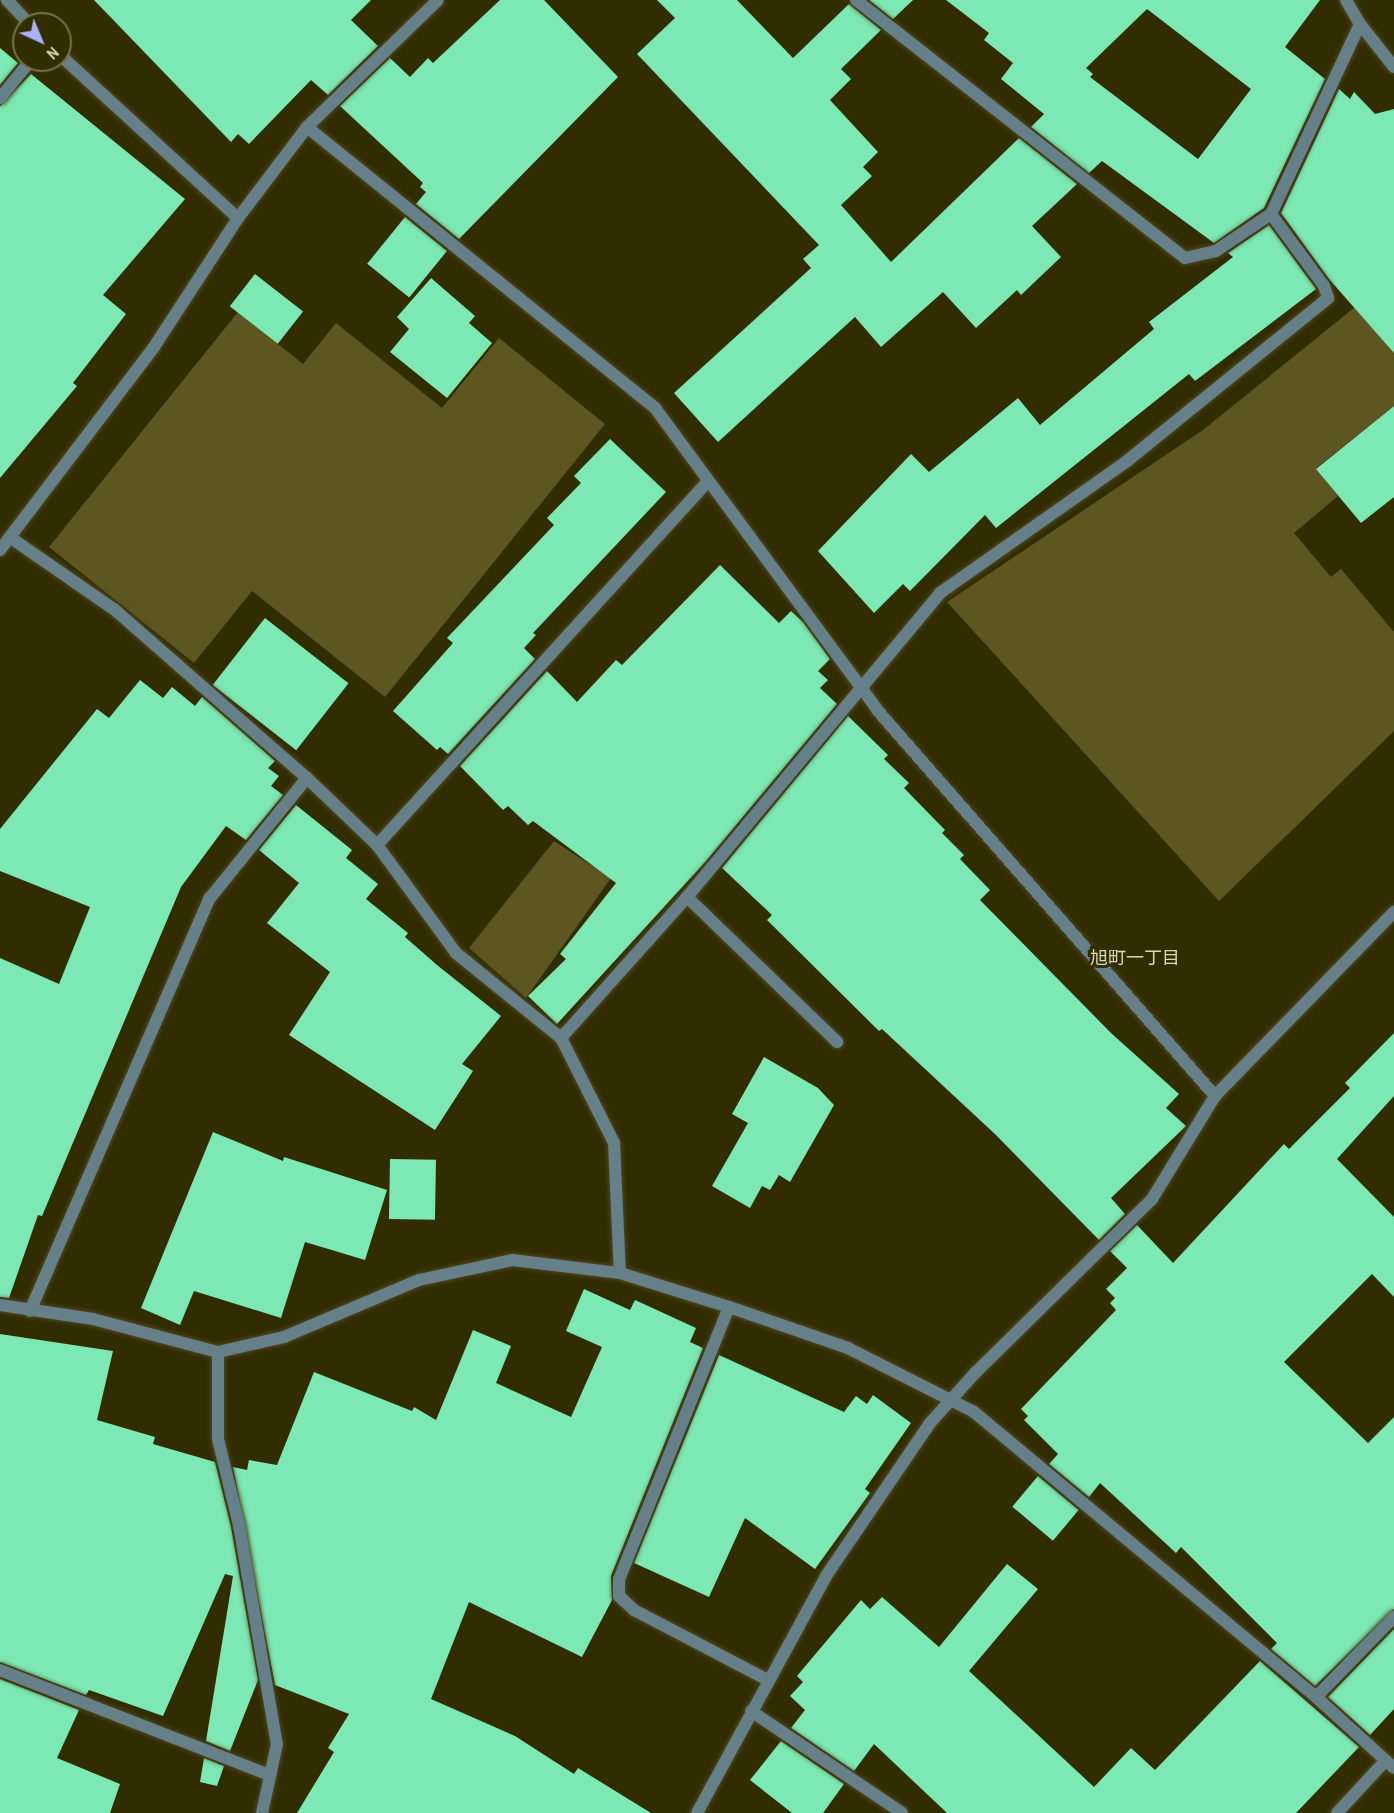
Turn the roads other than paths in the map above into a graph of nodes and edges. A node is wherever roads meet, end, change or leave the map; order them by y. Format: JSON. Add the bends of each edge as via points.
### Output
{"nodes":[{"id":1,"x":7,"y":0,"type":"edge"},
{"id":2,"x":438,"y":0,"type":"edge"},
{"id":3,"x":856,"y":0,"type":"edge"},
{"id":4,"x":1346,"y":0,"type":"edge"},
{"id":5,"x":18,"y":12,"type":"edge"},
{"id":6,"x":1360,"y":24,"type":"junction"},
{"id":7,"x":72,"y":66,"type":"edge"},
{"id":8,"x":1394,"y":67,"type":"edge"},
{"id":9,"x":22,"y":72,"type":"edge"},
{"id":10,"x":0,"y":98,"type":"edge"},
{"id":11,"x":307,"y":127,"type":"junction"},
{"id":12,"x":1271,"y":214,"type":"junction"},
{"id":13,"x":238,"y":218,"type":"junction"},
{"id":14,"x":707,"y":482,"type":"junction"},
{"id":15,"x":11,"y":538,"type":"junction"},
{"id":16,"x":0,"y":550,"type":"edge"},
{"id":17,"x":859,"y":685,"type":"junction"},
{"id":18,"x":307,"y":778,"type":"junction"},
{"id":19,"x":377,"y":845,"type":"junction"},
{"id":20,"x":687,"y":897,"type":"junction"},
{"id":21,"x":1394,"y":912,"type":"edge"},
{"id":22,"x":561,"y":1038,"type":"junction"},
{"id":23,"x":837,"y":1042,"type":"dead end"},
{"id":24,"x":1215,"y":1096,"type":"junction"},
{"id":25,"x":620,"y":1273,"type":"junction"},
{"id":26,"x":0,"y":1305,"type":"edge"},
{"id":27,"x":729,"y":1306,"type":"junction"},
{"id":28,"x":30,"y":1311,"type":"junction"},
{"id":29,"x":218,"y":1352,"type":"junction"},
{"id":30,"x":949,"y":1399,"type":"junction"},
{"id":31,"x":1394,"y":1617,"type":"edge"},
{"id":32,"x":0,"y":1670,"type":"edge"},
{"id":33,"x":768,"y":1680,"type":"junction"},
{"id":34,"x":1316,"y":1697,"type":"junction"},
{"id":35,"x":752,"y":1711,"type":"junction"},
{"id":36,"x":1390,"y":1764,"type":"edge"},
{"id":37,"x":270,"y":1775,"type":"junction"},
{"id":38,"x":262,"y":1813,"type":"edge"},
{"id":39,"x":697,"y":1813,"type":"edge"},
{"id":40,"x":902,"y":1813,"type":"edge"},
{"id":41,"x":1337,"y":1813,"type":"edge"}],
"edges":[{"from":1,"to":5,"type":"street"},
{"from":2,"to":11,"type":"street"},
{"from":3,"to":12,"type":"street","via":[[1185,258],[1216,251]]},
{"from":4,"to":6,"type":"street"},
{"from":6,"to":8,"type":"street"},
{"from":6,"to":12,"type":"street"},
{"from":7,"to":13,"type":"street"},
{"from":9,"to":10,"type":"street"},
{"from":11,"to":13,"type":"street"},
{"from":11,"to":14,"type":"street","via":[[655,408]]},
{"from":12,"to":17,"type":"street","via":[[1324,286],[1328,298],[1127,461],[940,593]]},
{"from":13,"to":15,"type":"street","via":[[154,347]]},
{"from":14,"to":17,"type":"street"},
{"from":14,"to":19,"type":"street"},
{"from":15,"to":16,"type":"street"},
{"from":15,"to":18,"type":"street","via":[[115,610]]},
{"from":17,"to":20,"type":"street"},
{"from":17,"to":24,"type":"street"},
{"from":18,"to":19,"type":"street"},
{"from":18,"to":28,"type":"street","via":[[210,898]]},
{"from":19,"to":22,"type":"street","via":[[456,953]]},
{"from":20,"to":22,"type":"street"},
{"from":20,"to":23,"type":"street"},
{"from":21,"to":24,"type":"street"},
{"from":22,"to":25,"type":"street","via":[[614,1143]]},
{"from":24,"to":30,"type":"street","via":[[1152,1199]]},
{"from":25,"to":27,"type":"street"},
{"from":25,"to":29,"type":"street","via":[[512,1260],[419,1280],[284,1337]]},
{"from":26,"to":28,"type":"street"},
{"from":27,"to":30,"type":"street","via":[[849,1348]]},
{"from":27,"to":33,"type":"street","via":[[619,1579],[619,1596],[634,1610]]},
{"from":28,"to":29,"type":"street","via":[[93,1319]]},
{"from":29,"to":37,"type":"street","via":[[218,1438],[239,1525],[277,1744]]},
{"from":30,"to":33,"type":"street","via":[[826,1576]]},
{"from":30,"to":34,"type":"street","via":[[974,1412]]},
{"from":31,"to":34,"type":"street"},
{"from":32,"to":37,"type":"street"},
{"from":33,"to":35,"type":"street"},
{"from":34,"to":36,"type":"street"},
{"from":35,"to":39,"type":"street"},
{"from":35,"to":40,"type":"street"},
{"from":36,"to":41,"type":"street"},
{"from":37,"to":38,"type":"street"}]}
